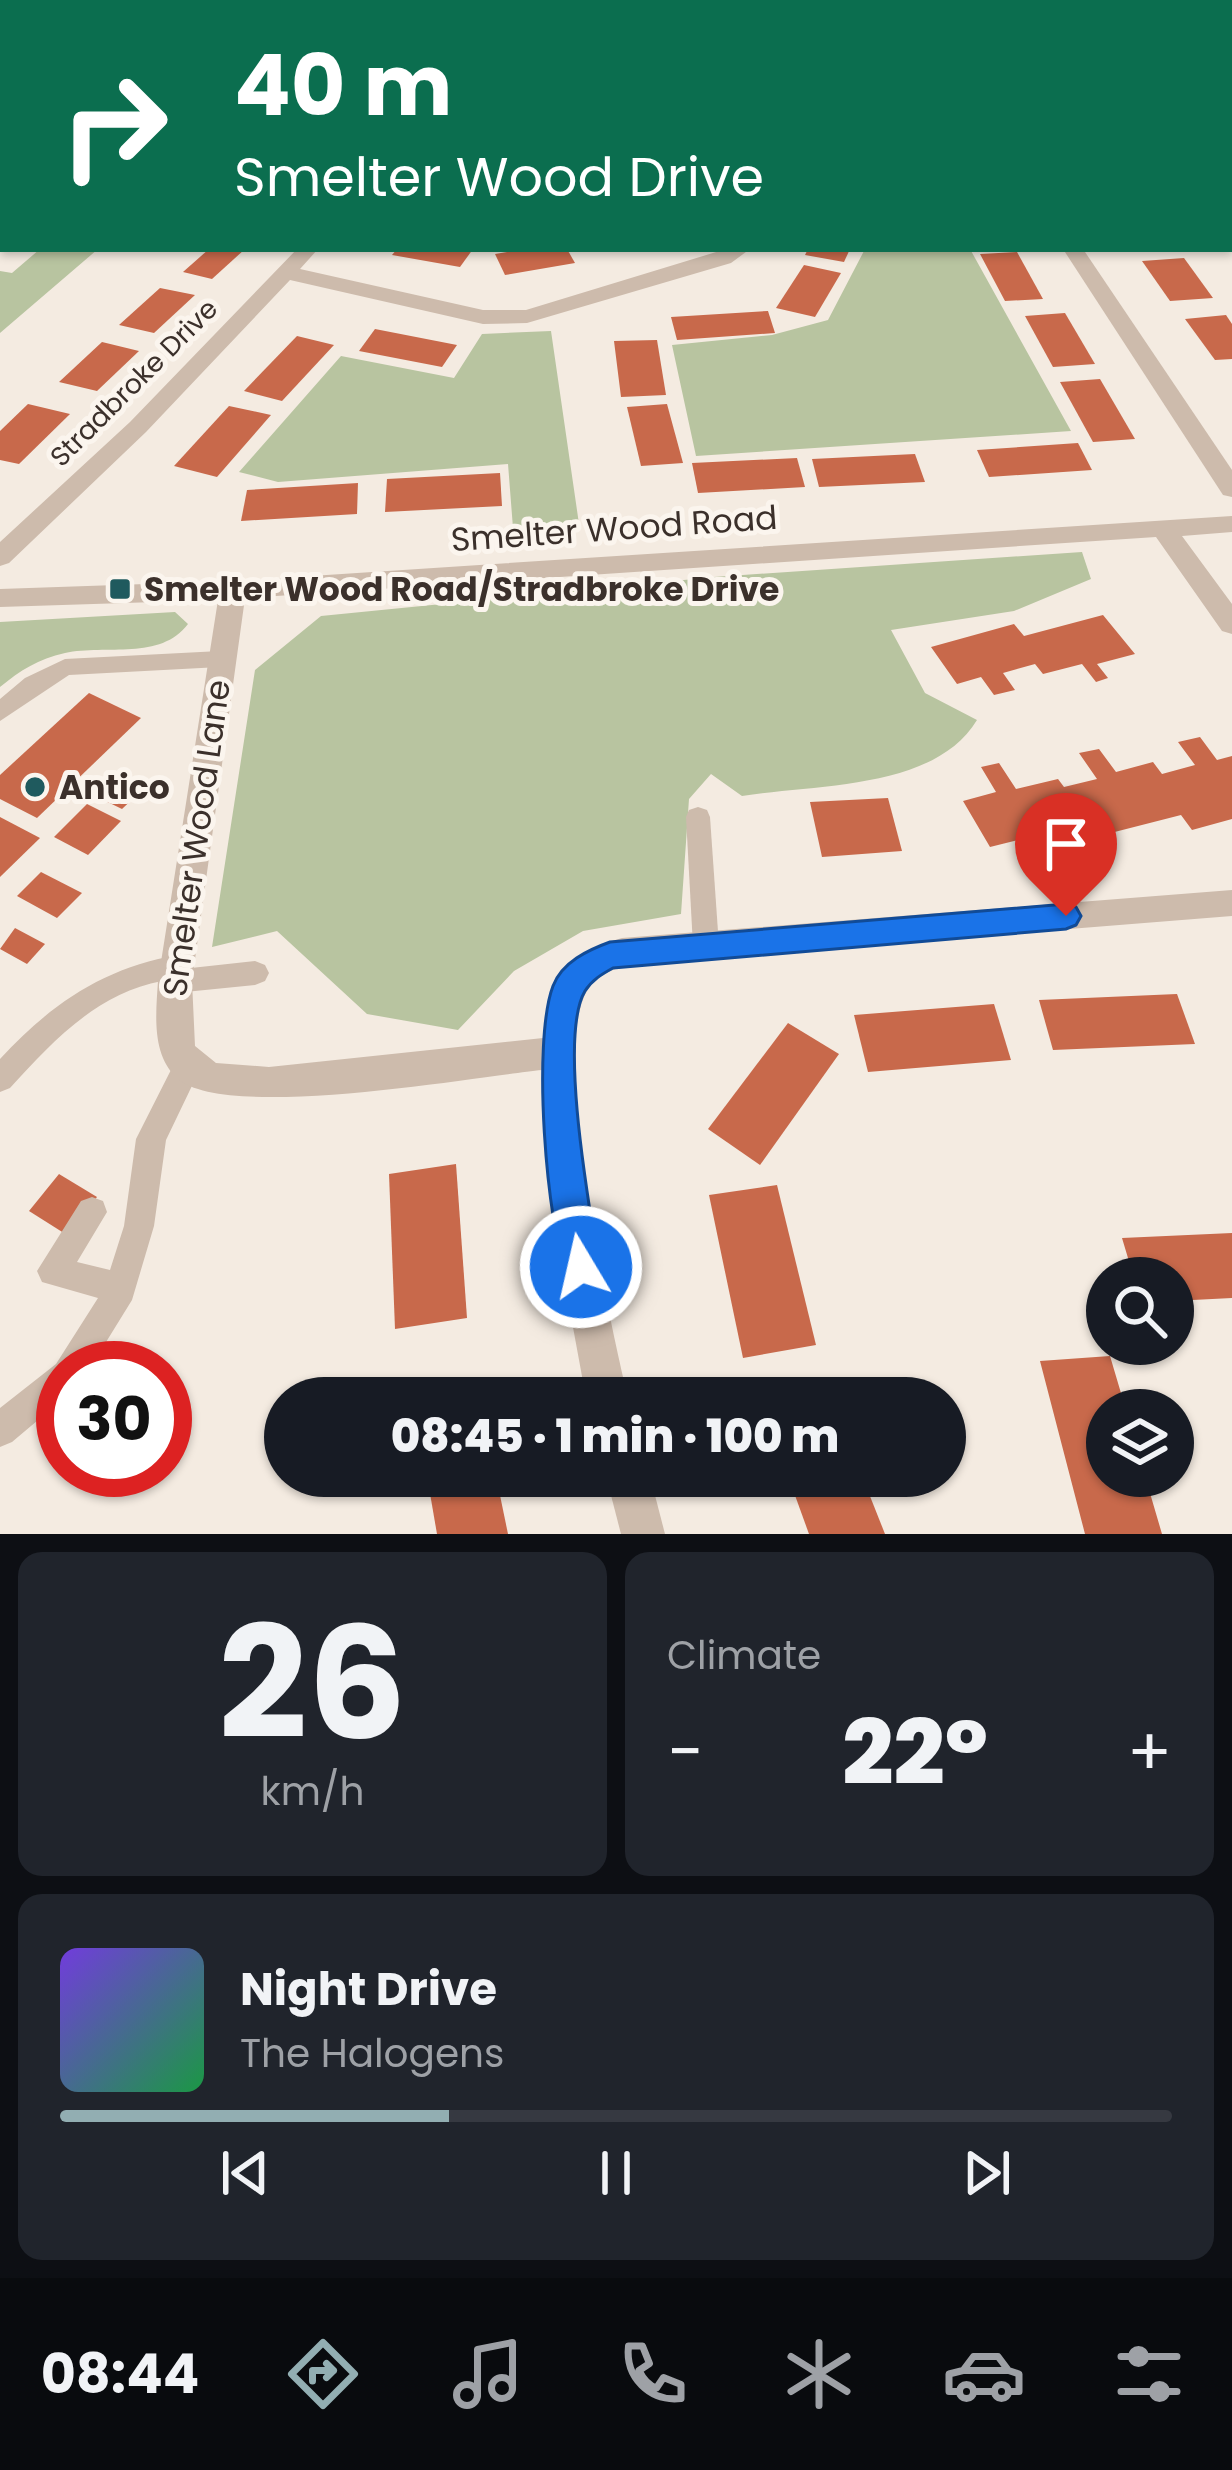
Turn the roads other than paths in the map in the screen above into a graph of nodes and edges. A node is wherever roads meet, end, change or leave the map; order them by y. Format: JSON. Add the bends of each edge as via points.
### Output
{"nodes":[{"id":1,"x":305,"y":252,"type":"edge"},
{"id":2,"x":732,"y":252,"type":"edge"},
{"id":3,"x":1075,"y":252,"type":"edge"},
{"id":4,"x":285,"y":272,"type":"junction"},
{"id":5,"x":1232,"y":489,"type":"edge"},
{"id":6,"x":1232,"y":524,"type":"edge"},
{"id":7,"x":1163,"y":528,"type":"junction"},
{"id":8,"x":0,"y":557,"type":"edge"},
{"id":9,"x":233,"y":590,"type":"junction"},
{"id":10,"x":0,"y":598,"type":"edge"},
{"id":11,"x":1232,"y":624,"type":"edge"},
{"id":12,"x":220,"y":659,"type":"junction"},
{"id":13,"x":0,"y":712,"type":"edge"},
{"id":14,"x":698,"y":818,"type":"dead end"},
{"id":15,"x":1232,"y":903,"type":"edge"},
{"id":16,"x":706,"y":946,"type":"junction"},
{"id":17,"x":255,"y":973,"type":"dead end"},
{"id":18,"x":177,"y":974,"type":"junction"},
{"id":19,"x":559,"y":1052,"type":"junction"},
{"id":20,"x":187,"y":1067,"type":"junction"},
{"id":21,"x":0,"y":1079,"type":"edge"},
{"id":22,"x":92,"y":1212,"type":"dead end"},
{"id":23,"x":119,"y":1288,"type":"junction"},
{"id":24,"x":87,"y":1341,"type":"edge"},
{"id":25,"x":601,"y":1377,"type":"edge"},
{"id":26,"x":36,"y":1400,"type":"edge"},
{"id":27,"x":0,"y":1430,"type":"edge"},
{"id":28,"x":634,"y":1497,"type":"edge"},
{"id":29,"x":644,"y":1534,"type":"edge"}],
"edges":[{"from":1,"to":4,"type":"street","name":"Stradbroke Drive"},
{"from":2,"to":4,"type":"street","via":[[527,316],[483,317]]},
{"from":3,"to":5,"type":"street"},
{"from":4,"to":8,"type":"street","name":"Stradbroke Drive"},
{"from":6,"to":7,"type":"street","name":"Smelter Wood Road"},
{"from":7,"to":9,"type":"street","name":"Smelter Wood Road"},
{"from":7,"to":11,"type":"street"},
{"from":9,"to":10,"type":"street","name":"Smelter Wood Road"},
{"from":9,"to":12,"type":"street","name":"Smelter Wood Lane"},
{"from":12,"to":13,"type":"lane","via":[[65,667]]},
{"from":12,"to":18,"type":"street","name":"Smelter Wood Lane"},
{"from":14,"to":16,"type":"lane"},
{"from":15,"to":16,"type":"street"},
{"from":16,"to":19,"type":"street","via":[[610,956],[588,966],[568,989]]},
{"from":17,"to":18,"type":"lane"},
{"from":18,"to":20,"type":"street","name":"Smelter Wood Lane","via":[[173,1044]]},
{"from":18,"to":21,"type":"lane","via":[[110,982]]},
{"from":19,"to":20,"type":"street","via":[[268,1083],[221,1082]]},
{"from":19,"to":25,"type":"street","via":[[567,1178]]},
{"from":20,"to":23,"type":"lane","via":[[151,1139],[139,1226]]},
{"from":22,"to":23,"type":"lane","via":[[53,1271]]},
{"from":23,"to":24,"type":"lane"},
{"from":26,"to":27,"type":"lane"},
{"from":28,"to":29,"type":"street"}]}
